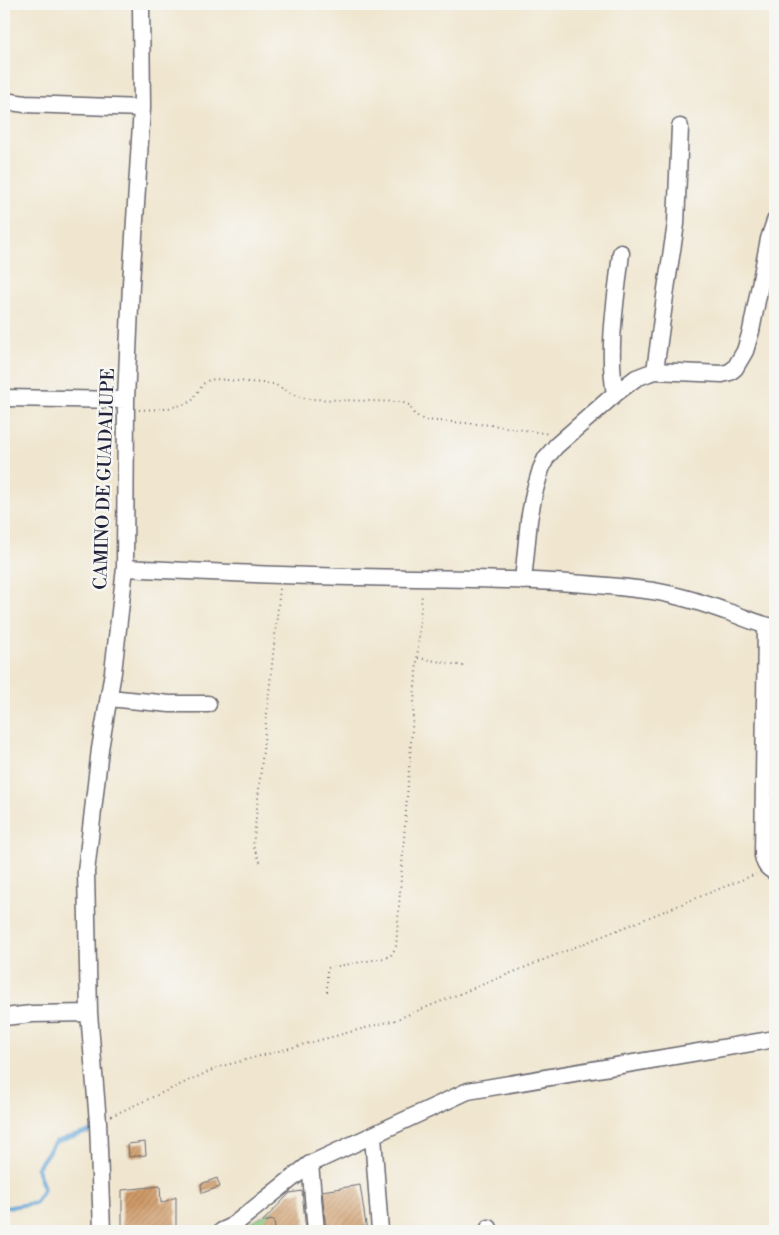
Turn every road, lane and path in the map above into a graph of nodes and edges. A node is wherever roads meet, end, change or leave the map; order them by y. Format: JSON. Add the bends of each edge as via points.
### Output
{"nodes":[{"id":1,"x":141,"y":4,"type":"edge"},
{"id":2,"x":4,"y":101,"type":"edge"},
{"id":3,"x":142,"y":108,"type":"junction"},
{"id":4,"x":680,"y":127,"type":"dead end"},
{"id":5,"x":775,"y":221,"type":"edge"},
{"id":6,"x":621,"y":253,"type":"dead end"},
{"id":7,"x":655,"y":371,"type":"junction"},
{"id":8,"x":615,"y":394,"type":"junction"},
{"id":9,"x":4,"y":398,"type":"edge"},
{"id":10,"x":126,"y":405,"type":"junction"},
{"id":11,"x":566,"y":437,"type":"junction"},
{"id":12,"x":125,"y":568,"type":"junction"},
{"id":13,"x":282,"y":576,"type":"junction"},
{"id":14,"x":424,"y":578,"type":"junction"},
{"id":15,"x":523,"y":581,"type":"junction"},
{"id":16,"x":770,"y":627,"type":"edge"},
{"id":17,"x":418,"y":658,"type":"junction"},
{"id":18,"x":464,"y":666,"type":"dead end"},
{"id":19,"x":109,"y":698,"type":"junction"},
{"id":20,"x":208,"y":704,"type":"dead end"},
{"id":21,"x":260,"y":862,"type":"dead end"},
{"id":22,"x":772,"y":870,"type":"edge"},
{"id":23,"x":327,"y":992,"type":"dead end"},
{"id":24,"x":88,"y":1013,"type":"junction"},
{"id":25,"x":4,"y":1017,"type":"edge"},
{"id":26,"x":775,"y":1039,"type":"edge"},
{"id":27,"x":98,"y":1122,"type":"junction"},
{"id":28,"x":373,"y":1136,"type":"junction"},
{"id":29,"x":310,"y":1164,"type":"junction"},
{"id":30,"x":102,"y":1231,"type":"edge"},
{"id":31,"x":222,"y":1231,"type":"edge"},
{"id":32,"x":316,"y":1231,"type":"edge"},
{"id":33,"x":380,"y":1231,"type":"edge"}],
"edges":[{"from":1,"to":3,"type":"street","name":"CAMINO DE GUADALUPE"},
{"from":2,"to":3,"type":"street"},
{"from":3,"to":10,"type":"street","name":"CAMINO DE GUADALUPE"},
{"from":4,"to":7,"type":"street","via":[[676,224]]},
{"from":5,"to":7,"type":"street","via":[[751,331],[735,368],[722,374]]},
{"from":6,"to":8,"type":"street","via":[[612,346]]},
{"from":7,"to":8,"type":"street","via":[[636,378]]},
{"from":8,"to":11,"type":"street"},
{"from":9,"to":10,"type":"street"},
{"from":10,"to":11,"type":"path","via":[[178,407],[192,401],[208,380],[228,380],[274,384],[302,398],[401,402],[410,405],[414,414],[424,420],[492,425]]},
{"from":10,"to":12,"type":"street","name":"CAMINO DE GUADALUPE"},
{"from":11,"to":15,"type":"street","via":[[546,458],[536,485]]},
{"from":12,"to":13,"type":"street"},
{"from":12,"to":19,"type":"street","name":"CAMINO DE GUADALUPE"},
{"from":13,"to":14,"type":"street"},
{"from":13,"to":21,"type":"path","via":[[253,846]]},
{"from":14,"to":15,"type":"street"},
{"from":14,"to":17,"type":"path"},
{"from":15,"to":16,"type":"street","via":[[648,590],[725,610]]},
{"from":16,"to":22,"type":"street","via":[[763,856],[764,863]]},
{"from":17,"to":18,"type":"path"},
{"from":17,"to":23,"type":"path","via":[[396,947],[390,958],[328,968]]},
{"from":19,"to":20,"type":"street"},
{"from":19,"to":24,"type":"street","name":"CAMINO DE GUADALUPE","via":[[86,872]]},
{"from":22,"to":27,"type":"path","via":[[395,1020],[219,1067]]},
{"from":24,"to":25,"type":"street"},
{"from":24,"to":27,"type":"street","name":"CAMINO DE GUADALUPE"},
{"from":26,"to":28,"type":"street","via":[[468,1091]]},
{"from":27,"to":30,"type":"street","name":"CAMINO DE GUADALUPE"},
{"from":28,"to":29,"type":"street"},
{"from":28,"to":33,"type":"street"},
{"from":29,"to":31,"type":"street"},
{"from":29,"to":32,"type":"street"}]}
